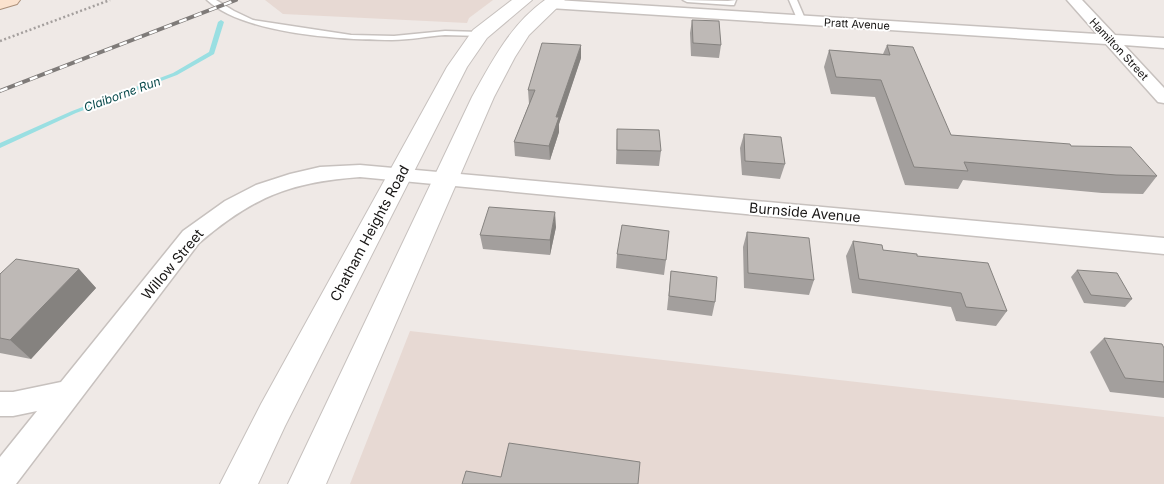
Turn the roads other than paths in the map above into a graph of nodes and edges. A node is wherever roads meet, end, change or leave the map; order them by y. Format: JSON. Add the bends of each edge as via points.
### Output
{"nodes":[{"id":1,"x":11,"y":0,"type":"edge"},
{"id":2,"x":211,"y":0,"type":"edge"},
{"id":3,"x":523,"y":0,"type":"edge"},
{"id":4,"x":687,"y":0,"type":"edge"},
{"id":5,"x":732,"y":0,"type":"edge"},
{"id":6,"x":793,"y":0,"type":"edge"},
{"id":7,"x":1074,"y":0,"type":"edge"},
{"id":8,"x":553,"y":2,"type":"edge"},
{"id":9,"x":0,"y":4,"type":"edge"},
{"id":10,"x":802,"y":21,"type":"junction"},
{"id":11,"x":480,"y":34,"type":"junction"},
{"id":12,"x":1110,"y":40,"type":"junction"},
{"id":13,"x":1164,"y":43,"type":"edge"},
{"id":14,"x":1164,"y":98,"type":"edge"},
{"id":15,"x":400,"y":175,"type":"junction"},
{"id":16,"x":447,"y":178,"type":"junction"},
{"id":17,"x":1164,"y":246,"type":"edge"},
{"id":18,"x":70,"y":392,"type":"junction"},
{"id":19,"x":0,"y":404,"type":"edge"},
{"id":20,"x":0,"y":481,"type":"edge"},
{"id":21,"x":239,"y":484,"type":"edge"},
{"id":22,"x":307,"y":484,"type":"edge"}],
"edges":[{"from":1,"to":9,"type":"main road"},
{"from":2,"to":11,"type":"lane","via":[[251,22],[351,37]]},
{"from":3,"to":11,"type":"main road","name":"Chatham Heights Road"},
{"from":4,"to":5,"type":"lane","via":[[731,3]]},
{"from":6,"to":10,"type":"lane"},
{"from":7,"to":12,"type":"street","name":"Hamilton Street"},
{"from":8,"to":10,"type":"street","name":"Pratt Avenue"},
{"from":8,"to":16,"type":"main road","via":[[528,24],[511,45],[483,97]]},
{"from":10,"to":12,"type":"street","name":"Pratt Avenue"},
{"from":11,"to":15,"type":"main road","name":"Chatham Heights Road","via":[[457,67]]},
{"from":12,"to":13,"type":"street","name":"Pratt Avenue"},
{"from":12,"to":14,"type":"street","name":"Hamilton Street"},
{"from":15,"to":16,"type":"street","name":"Willow Street"},
{"from":15,"to":18,"type":"street","name":"Willow Street","via":[[360,170],[288,181],[233,205],[210,220],[191,237]]},
{"from":15,"to":21,"type":"main road","name":"Chatham Heights Road"},
{"from":16,"to":17,"type":"street","name":"Burnside Avenue"},
{"from":16,"to":22,"type":"main road"},
{"from":18,"to":19,"type":"street"},
{"from":18,"to":20,"type":"street","name":"Willow Street"}]}
